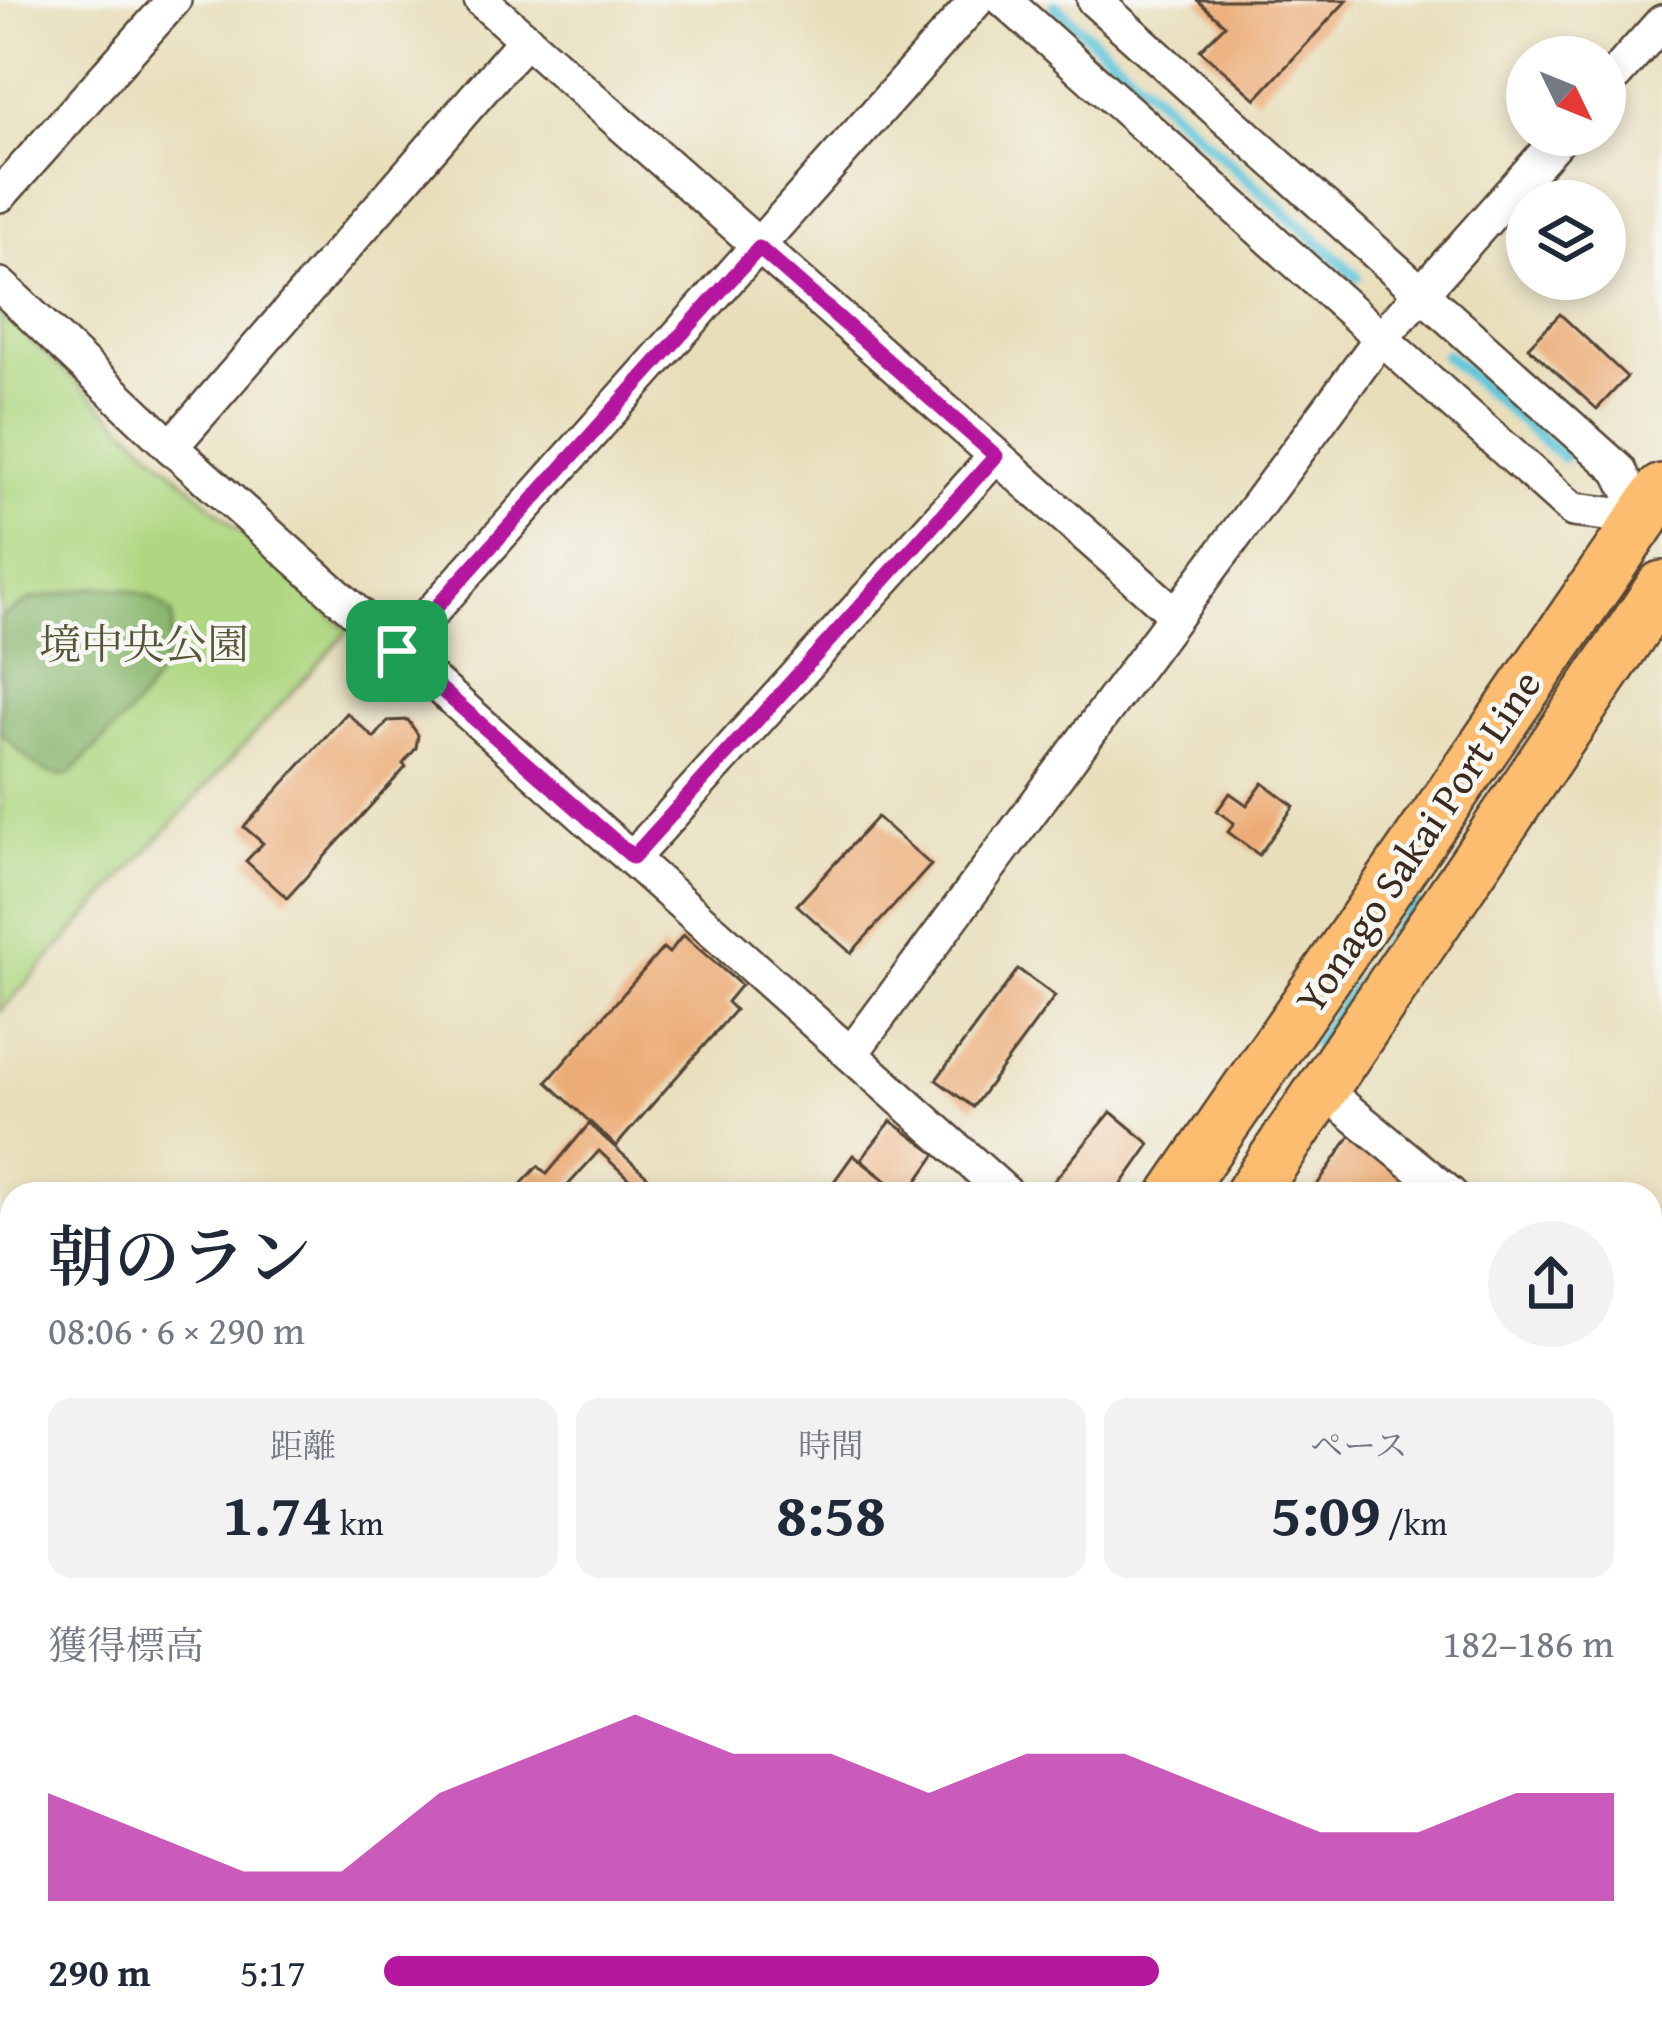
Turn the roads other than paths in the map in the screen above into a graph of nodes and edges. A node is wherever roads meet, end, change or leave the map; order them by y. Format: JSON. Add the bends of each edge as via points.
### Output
{"nodes":[{"id":1,"x":174,"y":0,"type":"edge"},
{"id":2,"x":481,"y":0,"type":"edge"},
{"id":3,"x":977,"y":0,"type":"edge"},
{"id":4,"x":1004,"y":0,"type":"edge"},
{"id":5,"x":1094,"y":0,"type":"edge"},
{"id":6,"x":1662,"y":22,"type":"edge"},
{"id":7,"x":526,"y":39,"type":"junction"},
{"id":8,"x":1626,"y":62,"type":"edge"},
{"id":9,"x":1543,"y":156,"type":"edge"},
{"id":10,"x":0,"y":195,"type":"edge"},
{"id":11,"x":759,"y":248,"type":"junction"},
{"id":12,"x":0,"y":285,"type":"edge"},
{"id":13,"x":1423,"y":290,"type":"junction"},
{"id":14,"x":1382,"y":337,"type":"junction"},
{"id":15,"x":170,"y":447,"type":"junction"},
{"id":16,"x":996,"y":456,"type":"junction"},
{"id":17,"x":1656,"y":512,"type":"edge"},
{"id":18,"x":1662,"y":587,"type":"edge"},
{"id":19,"x":1174,"y":614,"type":"junction"},
{"id":20,"x":397,"y":651,"type":"junction"},
{"id":21,"x":633,"y":857,"type":"junction"},
{"id":22,"x":851,"y":1054,"type":"junction"},
{"id":23,"x":1322,"y":1089,"type":"junction"},
{"id":24,"x":994,"y":1182,"type":"edge"},
{"id":25,"x":1183,"y":1182,"type":"edge"},
{"id":26,"x":1259,"y":1182,"type":"edge"},
{"id":27,"x":1435,"y":1182,"type":"edge"}],
"edges":[{"from":1,"to":10,"type":"street"},
{"from":2,"to":7,"type":"street"},
{"from":3,"to":11,"type":"street"},
{"from":4,"to":14,"type":"street"},
{"from":5,"to":13,"type":"street"},
{"from":6,"to":8,"type":"street"},
{"from":7,"to":11,"type":"street"},
{"from":7,"to":15,"type":"street"},
{"from":9,"to":13,"type":"street"},
{"from":11,"to":16,"type":"street"},
{"from":11,"to":20,"type":"street"},
{"from":12,"to":15,"type":"street"},
{"from":13,"to":14,"type":"street"},
{"from":13,"to":17,"type":"street"},
{"from":14,"to":17,"type":"street","via":[[1573,510]]},
{"from":14,"to":19,"type":"street"},
{"from":15,"to":20,"type":"street"},
{"from":16,"to":19,"type":"street"},
{"from":16,"to":21,"type":"street"},
{"from":17,"to":25,"type":"main road","name":"Yonago Sakai Port Line"},
{"from":18,"to":23,"type":"main road","name":"Yonago Sakai Port Line"},
{"from":19,"to":22,"type":"street"},
{"from":20,"to":21,"type":"street"},
{"from":21,"to":22,"type":"street"},
{"from":22,"to":24,"type":"street"},
{"from":23,"to":26,"type":"main road","name":"Yonago Sakai Port Line"},
{"from":23,"to":27,"type":"street"}]}
